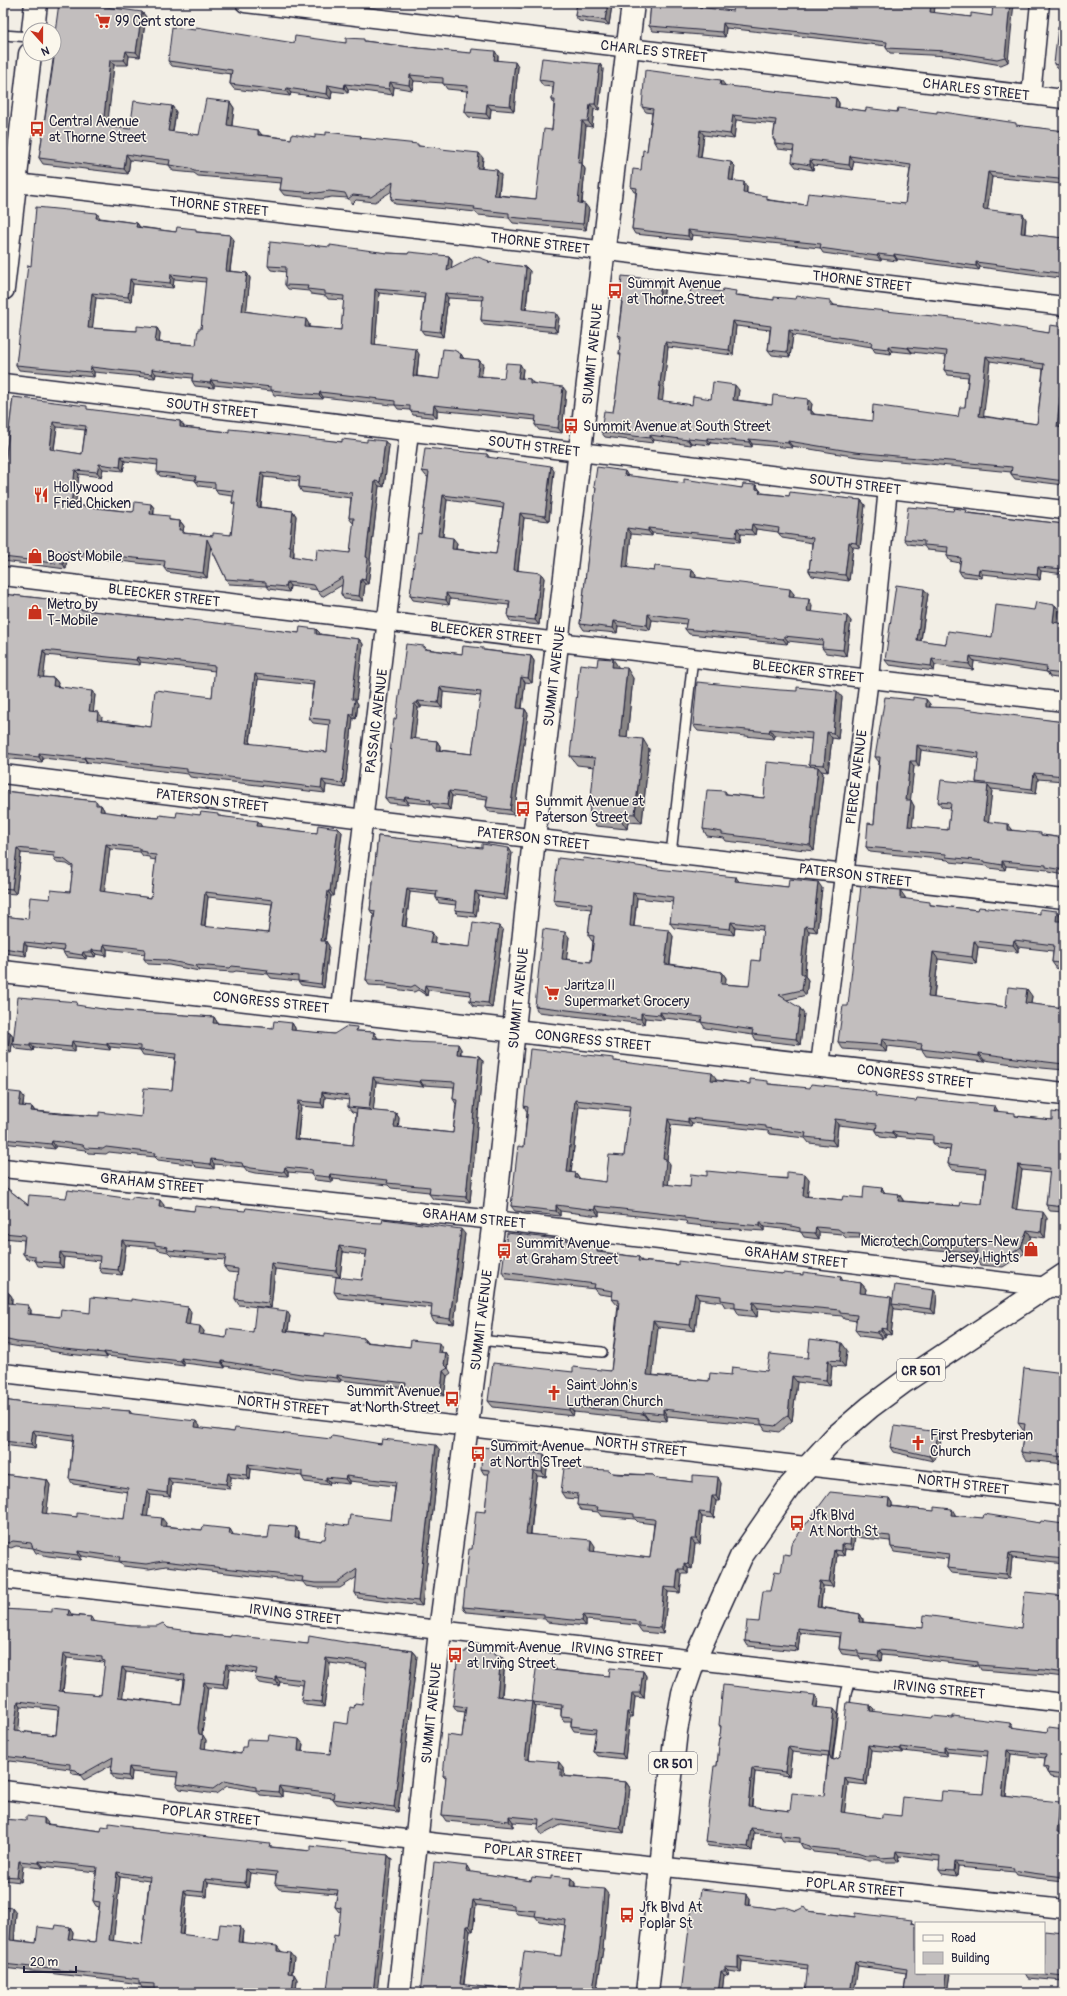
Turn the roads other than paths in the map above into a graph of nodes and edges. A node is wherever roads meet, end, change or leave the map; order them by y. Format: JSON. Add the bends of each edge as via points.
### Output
{"nodes":[{"id":1,"x":36,"y":3,"type":"edge"},
{"id":2,"x":245,"y":3,"type":"edge"},
{"id":3,"x":633,"y":3,"type":"edge"},
{"id":4,"x":1040,"y":3,"type":"edge"},
{"id":5,"x":34,"y":22,"type":"edge"},
{"id":6,"x":3,"y":35,"type":"edge"},
{"id":7,"x":22,"y":36,"type":"edge"},
{"id":8,"x":628,"y":48,"type":"junction"},
{"id":9,"x":29,"y":62,"type":"edge"},
{"id":10,"x":1031,"y":95,"type":"junction"},
{"id":11,"x":1064,"y":99,"type":"edge"},
{"id":12,"x":16,"y":183,"type":"junction"},
{"id":13,"x":604,"y":250,"type":"junction"},
{"id":14,"x":3,"y":289,"type":"edge"},
{"id":15,"x":1064,"y":306,"type":"edge"},
{"id":16,"x":3,"y":383,"type":"edge"},
{"id":17,"x":409,"y":432,"type":"junction"},
{"id":18,"x":581,"y":451,"type":"junction"},
{"id":19,"x":888,"y":488,"type":"junction"},
{"id":20,"x":1064,"y":510,"type":"edge"},
{"id":21,"x":3,"y":576,"type":"edge"},
{"id":22,"x":388,"y":622,"type":"junction"},
{"id":23,"x":558,"y":642,"type":"junction"},
{"id":24,"x":693,"y":658,"type":"junction"},
{"id":25,"x":869,"y":678,"type":"junction"},
{"id":26,"x":1064,"y":702,"type":"edge"},
{"id":27,"x":3,"y":774,"type":"edge"},
{"id":28,"x":364,"y":819,"type":"junction"},
{"id":29,"x":534,"y":838,"type":"junction"},
{"id":30,"x":671,"y":854,"type":"junction"},
{"id":31,"x":844,"y":874,"type":"junction"},
{"id":32,"x":1064,"y":899,"type":"edge"},
{"id":33,"x":3,"y":972,"type":"edge"},
{"id":34,"x":341,"y":1009,"type":"junction"},
{"id":35,"x":514,"y":1031,"type":"junction"},
{"id":36,"x":820,"y":1065,"type":"junction"},
{"id":37,"x":1064,"y":1094,"type":"edge"},
{"id":38,"x":3,"y":1168,"type":"edge"},
{"id":39,"x":494,"y":1220,"type":"junction"},
{"id":40,"x":1064,"y":1275,"type":"edge"},
{"id":41,"x":1055,"y":1288,"type":"edge"},
{"id":42,"x":478,"y":1340,"type":"junction"},
{"id":43,"x":602,"y":1352,"type":"dead end"},
{"id":44,"x":3,"y":1373,"type":"edge"},
{"id":45,"x":467,"y":1426,"type":"junction"},
{"id":46,"x":807,"y":1466,"type":"junction"},
{"id":47,"x":1064,"y":1496,"type":"edge"},
{"id":48,"x":3,"y":1579,"type":"edge"},
{"id":49,"x":440,"y":1631,"type":"junction"},
{"id":50,"x":694,"y":1661,"type":"junction"},
{"id":51,"x":850,"y":1679,"type":"junction"},
{"id":52,"x":1064,"y":1703,"type":"edge"},
{"id":53,"x":838,"y":1759,"type":"edge"},
{"id":54,"x":3,"y":1790,"type":"edge"},
{"id":55,"x":417,"y":1840,"type":"junction"},
{"id":56,"x":661,"y":1867,"type":"junction"},
{"id":57,"x":1064,"y":1909,"type":"edge"},
{"id":58,"x":399,"y":1993,"type":"edge"},
{"id":59,"x":647,"y":1993,"type":"edge"}],
"edges":[{"from":1,"to":5,"type":"street"},
{"from":2,"to":8,"type":"street","name":"CHARLES STREET"},
{"from":3,"to":8,"type":"street","name":"SUMMIT AVENUE"},
{"from":4,"to":10,"type":"street"},
{"from":6,"to":7,"type":"lane"},
{"from":8,"to":10,"type":"street","name":"CHARLES STREET"},
{"from":8,"to":13,"type":"street","name":"SUMMIT AVENUE"},
{"from":9,"to":12,"type":"street"},
{"from":10,"to":11,"type":"street","name":"CHARLES STREET"},
{"from":12,"to":13,"type":"street","name":"THORNE STREET"},
{"from":12,"to":14,"type":"street"},
{"from":13,"to":15,"type":"street","name":"THORNE STREET"},
{"from":13,"to":18,"type":"street","name":"SUMMIT AVENUE"},
{"from":16,"to":17,"type":"street","name":"SOUTH STREET"},
{"from":17,"to":18,"type":"street","name":"SOUTH STREET"},
{"from":17,"to":22,"type":"street","name":"PASSAIC AVENUE"},
{"from":18,"to":19,"type":"street","name":"SOUTH STREET"},
{"from":18,"to":23,"type":"street","name":"SUMMIT AVENUE"},
{"from":19,"to":20,"type":"street","name":"SOUTH STREET"},
{"from":19,"to":25,"type":"street","name":"PIERCE AVENUE"},
{"from":21,"to":22,"type":"street","name":"BLEECKER STREET"},
{"from":22,"to":23,"type":"street","name":"BLEECKER STREET"},
{"from":22,"to":28,"type":"street","name":"PASSAIC AVENUE"},
{"from":23,"to":24,"type":"street","name":"BLEECKER STREET"},
{"from":23,"to":29,"type":"street","name":"SUMMIT AVENUE"},
{"from":24,"to":25,"type":"street","name":"BLEECKER STREET"},
{"from":24,"to":30,"type":"lane"},
{"from":25,"to":26,"type":"street","name":"BLEECKER STREET"},
{"from":25,"to":31,"type":"street","name":"PIERCE AVENUE"},
{"from":27,"to":28,"type":"street","name":"PATERSON STREET"},
{"from":28,"to":29,"type":"street","name":"PATERSON STREET"},
{"from":28,"to":34,"type":"street","name":"PASSAIC AVENUE"},
{"from":29,"to":30,"type":"street","name":"PATERSON STREET"},
{"from":29,"to":35,"type":"street","name":"SUMMIT AVENUE"},
{"from":30,"to":31,"type":"street","name":"PATERSON STREET"},
{"from":31,"to":32,"type":"street","name":"PATERSON STREET"},
{"from":31,"to":36,"type":"street","name":"PIERCE AVENUE"},
{"from":33,"to":34,"type":"street","name":"CONGRESS STREET"},
{"from":34,"to":35,"type":"street","name":"CONGRESS STREET"},
{"from":35,"to":36,"type":"street","name":"CONGRESS STREET"},
{"from":35,"to":39,"type":"street","name":"SUMMIT AVENUE"},
{"from":36,"to":37,"type":"street","name":"CONGRESS STREET"},
{"from":38,"to":39,"type":"street","name":"GRAHAM STREET"},
{"from":39,"to":41,"type":"street","name":"GRAHAM STREET"},
{"from":39,"to":42,"type":"street","name":"SUMMIT AVENUE"},
{"from":40,"to":41,"type":"street","number":"CR 501"},
{"from":41,"to":46,"type":"street","number":"CR 501","via":[[912,1376],[835,1437]]},
{"from":42,"to":43,"type":"lane"},
{"from":42,"to":45,"type":"street","name":"SUMMIT AVENUE"},
{"from":44,"to":45,"type":"street","name":"NORTH STREET"},
{"from":45,"to":46,"type":"street","name":"NORTH STREET"},
{"from":45,"to":49,"type":"street","name":"SUMMIT AVENUE"},
{"from":46,"to":47,"type":"street","name":"NORTH STREET"},
{"from":46,"to":50,"type":"street","number":"CR 501","via":[[790,1486],[741,1557]]},
{"from":48,"to":49,"type":"street","name":"IRVING STREET"},
{"from":49,"to":50,"type":"street","name":"IRVING STREET"},
{"from":49,"to":55,"type":"street","name":"SUMMIT AVENUE"},
{"from":50,"to":51,"type":"street","name":"IRVING STREET"},
{"from":50,"to":56,"type":"street","number":"CR 501","via":[[683,1693],[676,1731]]},
{"from":51,"to":52,"type":"street","name":"IRVING STREET"},
{"from":51,"to":53,"type":"lane"},
{"from":54,"to":55,"type":"street","name":"POPLAR STREET"},
{"from":55,"to":56,"type":"street","name":"POPLAR STREET"},
{"from":55,"to":58,"type":"street","name":"SUMMIT AVENUE"},
{"from":56,"to":57,"type":"street","name":"POPLAR STREET"},
{"from":56,"to":59,"type":"street","number":"CR 501"}]}
